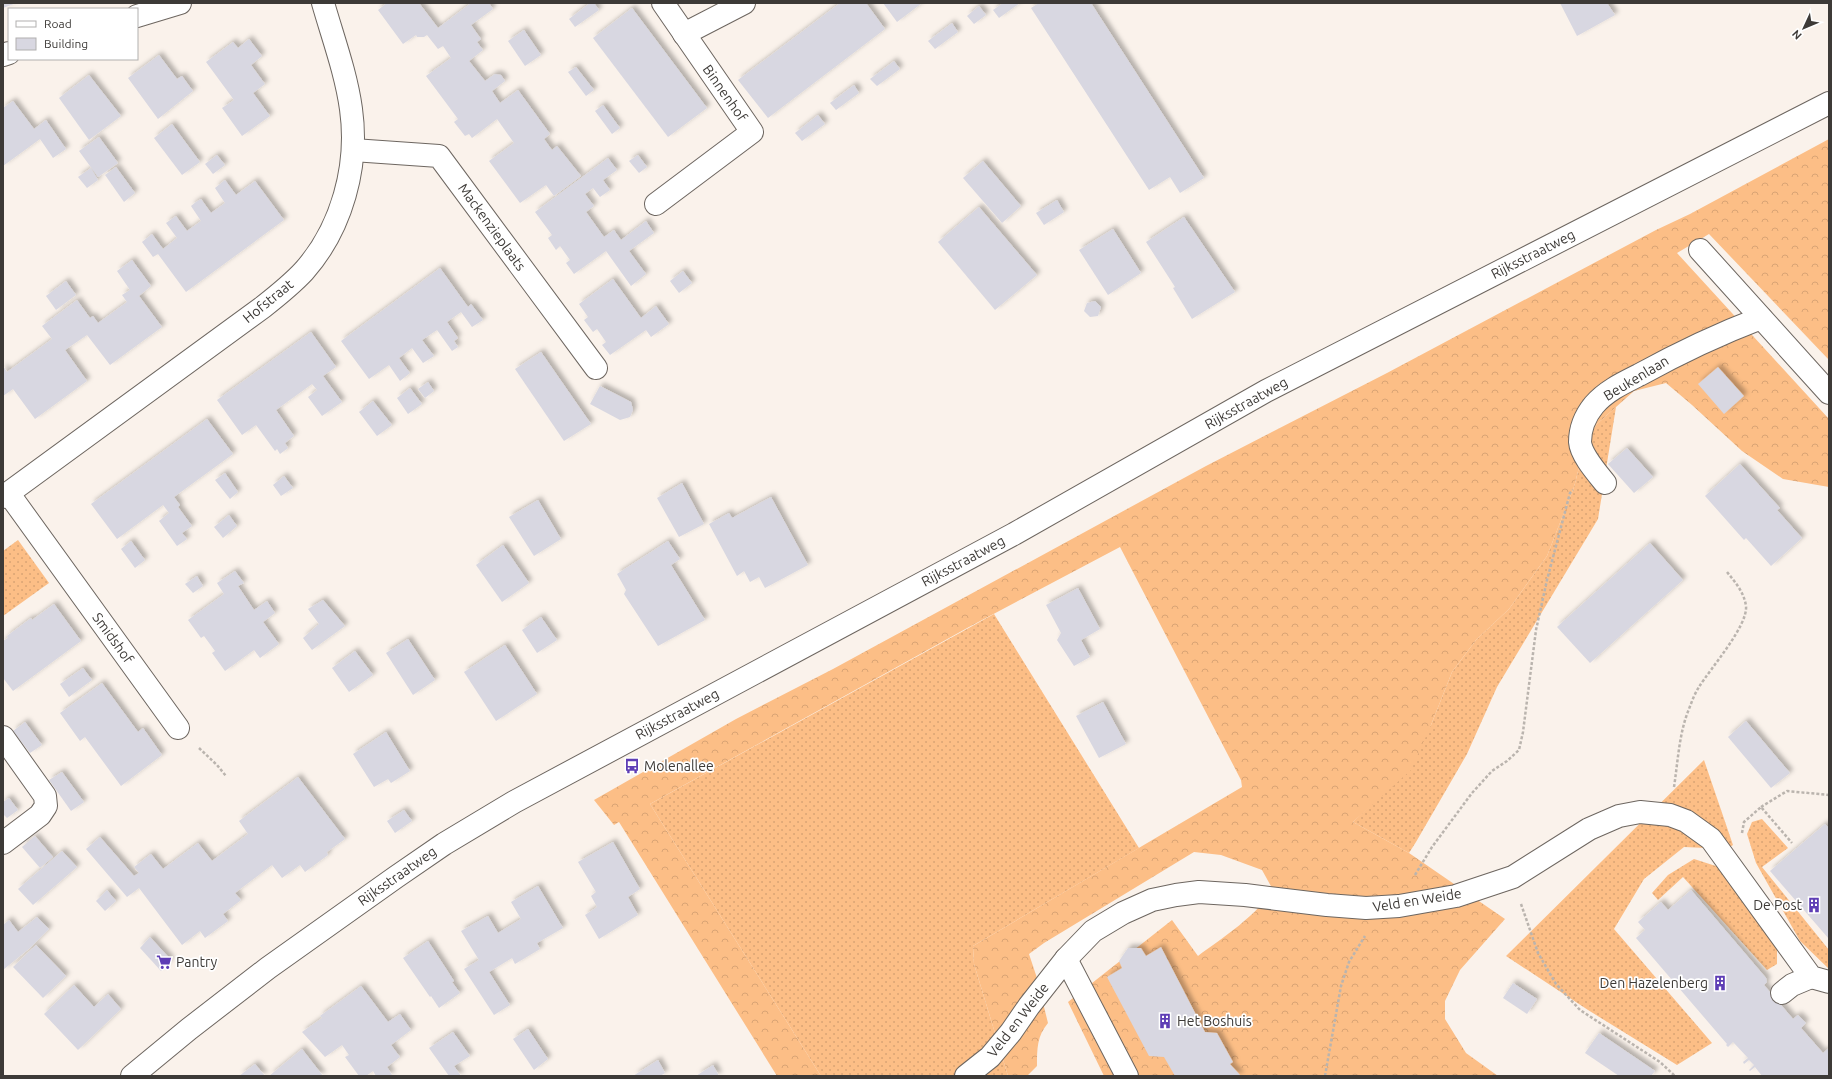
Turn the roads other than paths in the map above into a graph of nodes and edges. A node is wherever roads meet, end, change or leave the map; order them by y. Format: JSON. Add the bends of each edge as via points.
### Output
{"nodes":[{"id":1,"x":180,"y":3,"type":"edge"},
{"id":2,"x":322,"y":3,"type":"edge"},
{"id":3,"x":663,"y":3,"type":"edge"},
{"id":4,"x":744,"y":3,"type":"edge"},
{"id":5,"x":138,"y":16,"type":"edge"},
{"id":6,"x":684,"y":34,"type":"junction"},
{"id":7,"x":1829,"y":103,"type":"edge"},
{"id":8,"x":353,"y":150,"type":"junction"},
{"id":9,"x":656,"y":204,"type":"dead end"},
{"id":10,"x":1700,"y":250,"type":"dead end"},
{"id":11,"x":1761,"y":318,"type":"junction"},
{"id":12,"x":596,"y":368,"type":"dead end"},
{"id":13,"x":1829,"y":393,"type":"edge"},
{"id":14,"x":1600,"y":477,"type":"road end"},
{"id":15,"x":6,"y":496,"type":"edge"},
{"id":16,"x":178,"y":728,"type":"road end"},
{"id":17,"x":3,"y":737,"type":"edge"},
{"id":18,"x":3,"y":843,"type":"edge"},
{"id":19,"x":1066,"y":959,"type":"junction"},
{"id":20,"x":1820,"y":980,"type":"edge"},
{"id":21,"x":1782,"y":993,"type":"dead end"},
{"id":22,"x":132,"y":1076,"type":"edge"},
{"id":23,"x":966,"y":1076,"type":"edge"},
{"id":24,"x":1127,"y":1076,"type":"edge"}],
"edges":[{"from":1,"to":5,"type":"street"},
{"from":2,"to":8,"type":"street","name":"Hofstraat","via":[[350,102]]},
{"from":3,"to":6,"type":"street","name":"Binnenhof"},
{"from":4,"to":6,"type":"street"},
{"from":6,"to":9,"type":"street","name":"Binnenhof","via":[[752,132]]},
{"from":7,"to":22,"type":"street","name":"Rijksstraatweg","via":[[1266,391],[1014,534],[514,802],[426,856],[281,958]]},
{"from":8,"to":12,"type":"street","name":"Mackenzieplaats","via":[[439,156]]},
{"from":8,"to":15,"type":"street","name":"Hofstraat","via":[[344,201],[330,232],[314,258],[285,289]]},
{"from":10,"to":11,"type":"street"},
{"from":11,"to":13,"type":"street"},
{"from":11,"to":14,"type":"street","name":"Beukenlaan","via":[[1711,338],[1607,393],[1582,423],[1580,443],[1589,463]]},
{"from":15,"to":16,"type":"street","name":"Smidshof"},
{"from":17,"to":18,"type":"street","via":[[44,796],[46,806],[40,815]]},
{"from":19,"to":20,"type":"street","name":"Veld en Weide","via":[[1093,931],[1152,900],[1199,892],[1366,908],[1456,896],[1513,877],[1589,829],[1619,816],[1640,812],[1670,815],[1686,821],[1711,839]]},
{"from":19,"to":23,"type":"street","name":"Veld en Weide","via":[[990,1057]]},
{"from":19,"to":24,"type":"street"},
{"from":20,"to":21,"type":"street","name":"Veld en Weide","via":[[1792,985]]}]}
